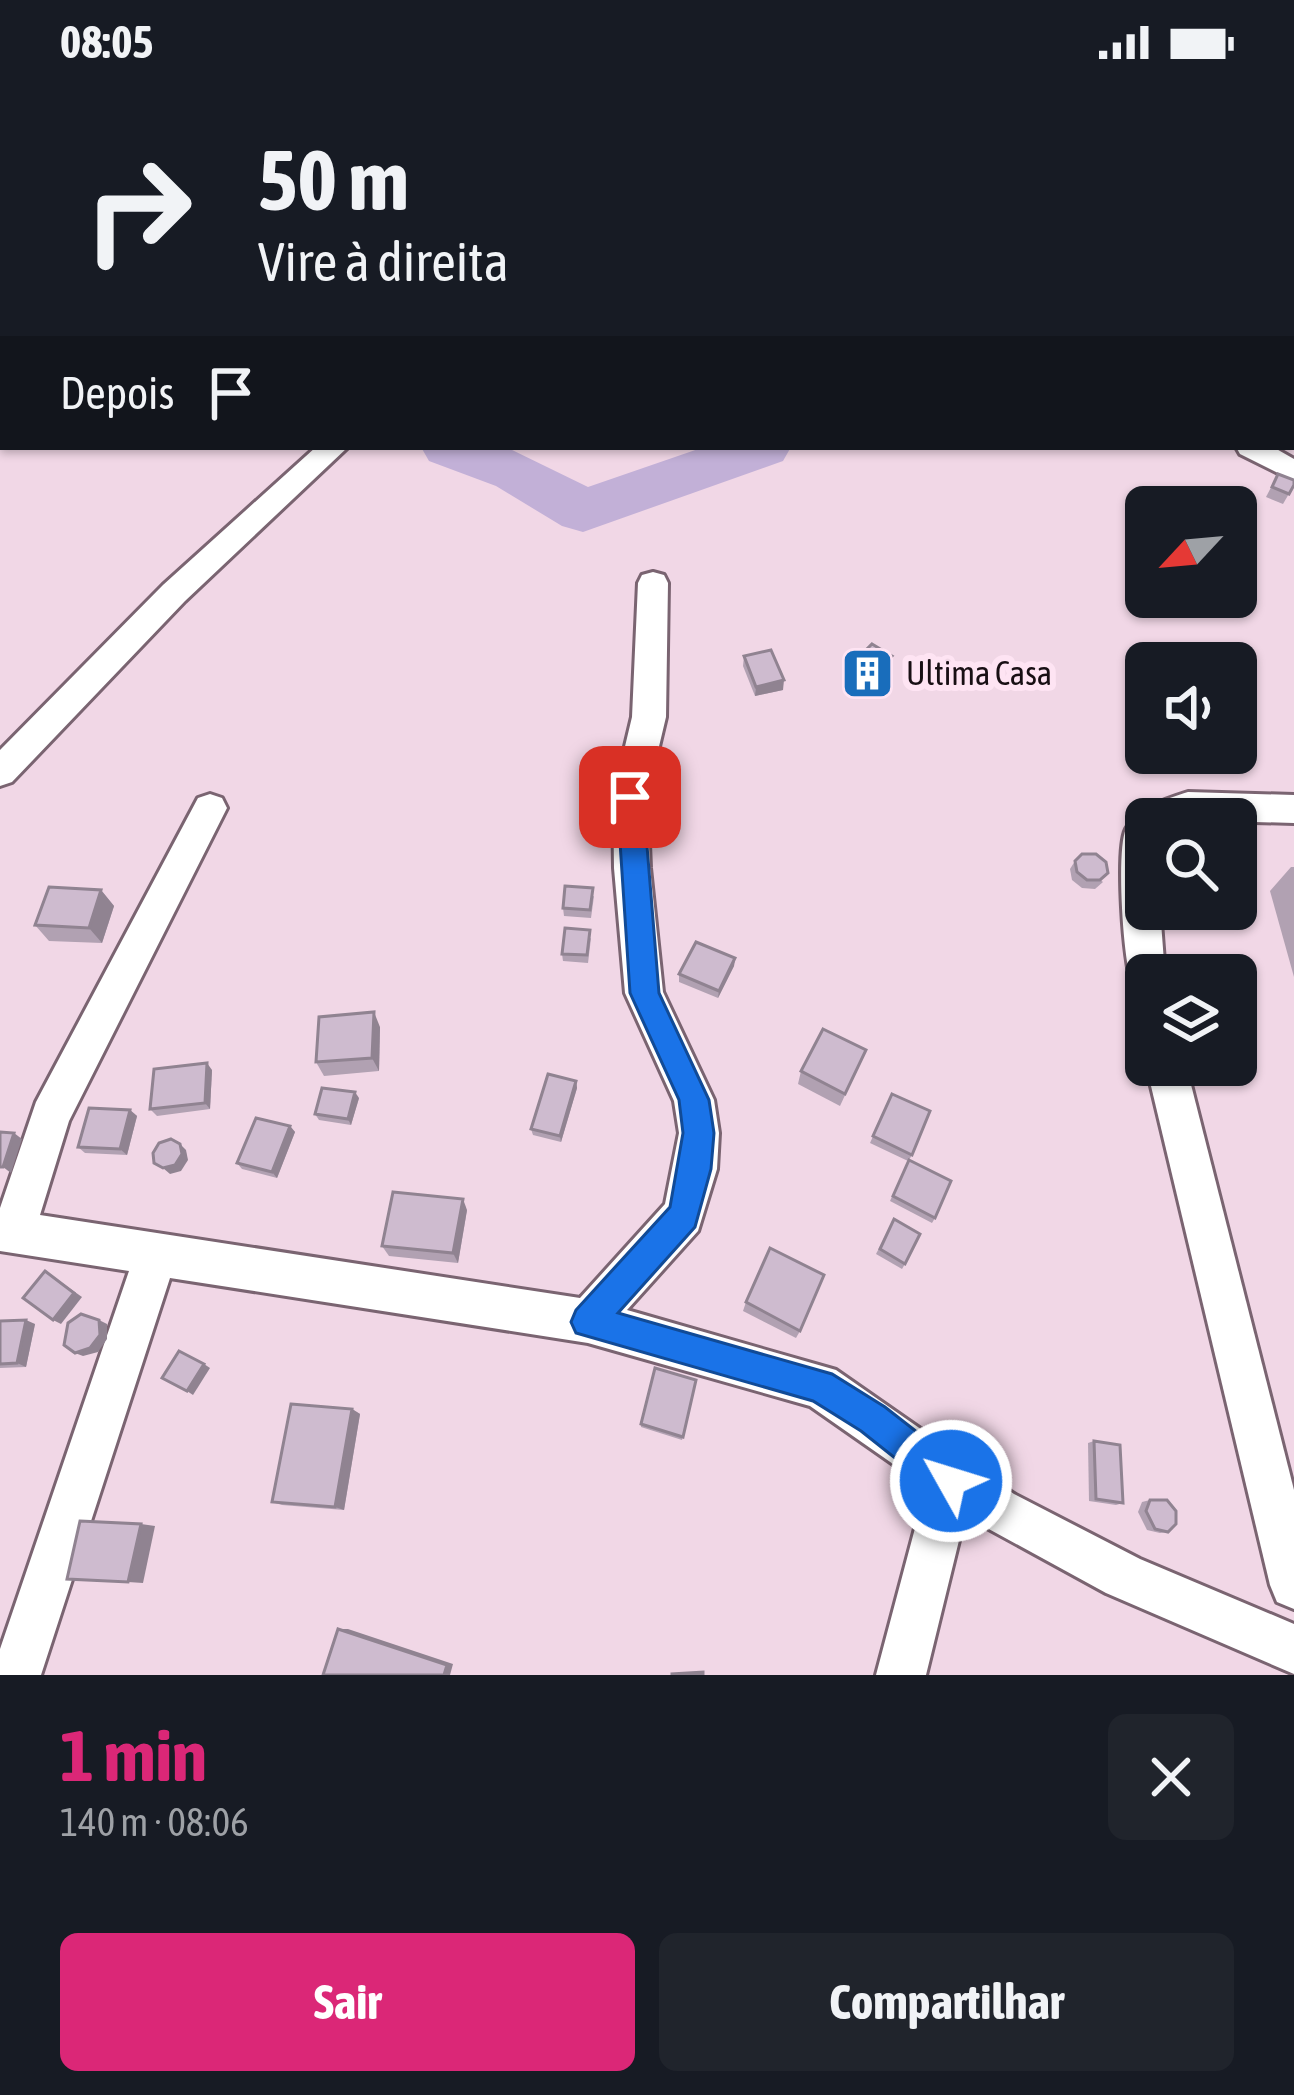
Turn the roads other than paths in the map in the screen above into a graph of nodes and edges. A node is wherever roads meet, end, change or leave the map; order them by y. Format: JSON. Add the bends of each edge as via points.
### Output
{"nodes":[{"id":1,"x":331,"y":450,"type":"edge"},
{"id":2,"x":1256,"y":450,"type":"edge"},
{"id":3,"x":1294,"y":471,"type":"edge"},
{"id":4,"x":652,"y":583,"type":"dead end"},
{"id":5,"x":0,"y":772,"type":"edge"},
{"id":6,"x":211,"y":808,"type":"dead end"},
{"id":7,"x":1257,"y":808,"type":"edge"},
{"id":8,"x":1294,"y":809,"type":"edge"},
{"id":9,"x":1171,"y":1086,"type":"edge"},
{"id":10,"x":7,"y":1230,"type":"edge"},
{"id":11,"x":156,"y":1254,"type":"junction"},
{"id":12,"x":588,"y":1322,"type":"junction"},
{"id":13,"x":951,"y":1481,"type":"junction"},
{"id":14,"x":1294,"y":1585,"type":"edge"},
{"id":15,"x":1294,"y":1648,"type":"edge"},
{"id":16,"x":16,"y":1675,"type":"edge"},
{"id":17,"x":902,"y":1675,"type":"edge"}],
"edges":[{"from":1,"to":5,"type":"street","via":[[174,593]]},
{"from":2,"to":3,"type":"street"},
{"from":4,"to":12,"type":"street","via":[[649,716],[630,797],[632,868],[644,993],[694,1100],[696,1169],[683,1216]]},
{"from":6,"to":10,"type":"street","via":[[50,1116]]},
{"from":7,"to":8,"type":"street"},
{"from":9,"to":14,"type":"street"},
{"from":10,"to":11,"type":"street"},
{"from":11,"to":12,"type":"street"},
{"from":11,"to":16,"type":"street"},
{"from":12,"to":13,"type":"street","via":[[820,1386]]},
{"from":13,"to":15,"type":"street","via":[[1123,1576]]},
{"from":13,"to":17,"type":"street"}]}
